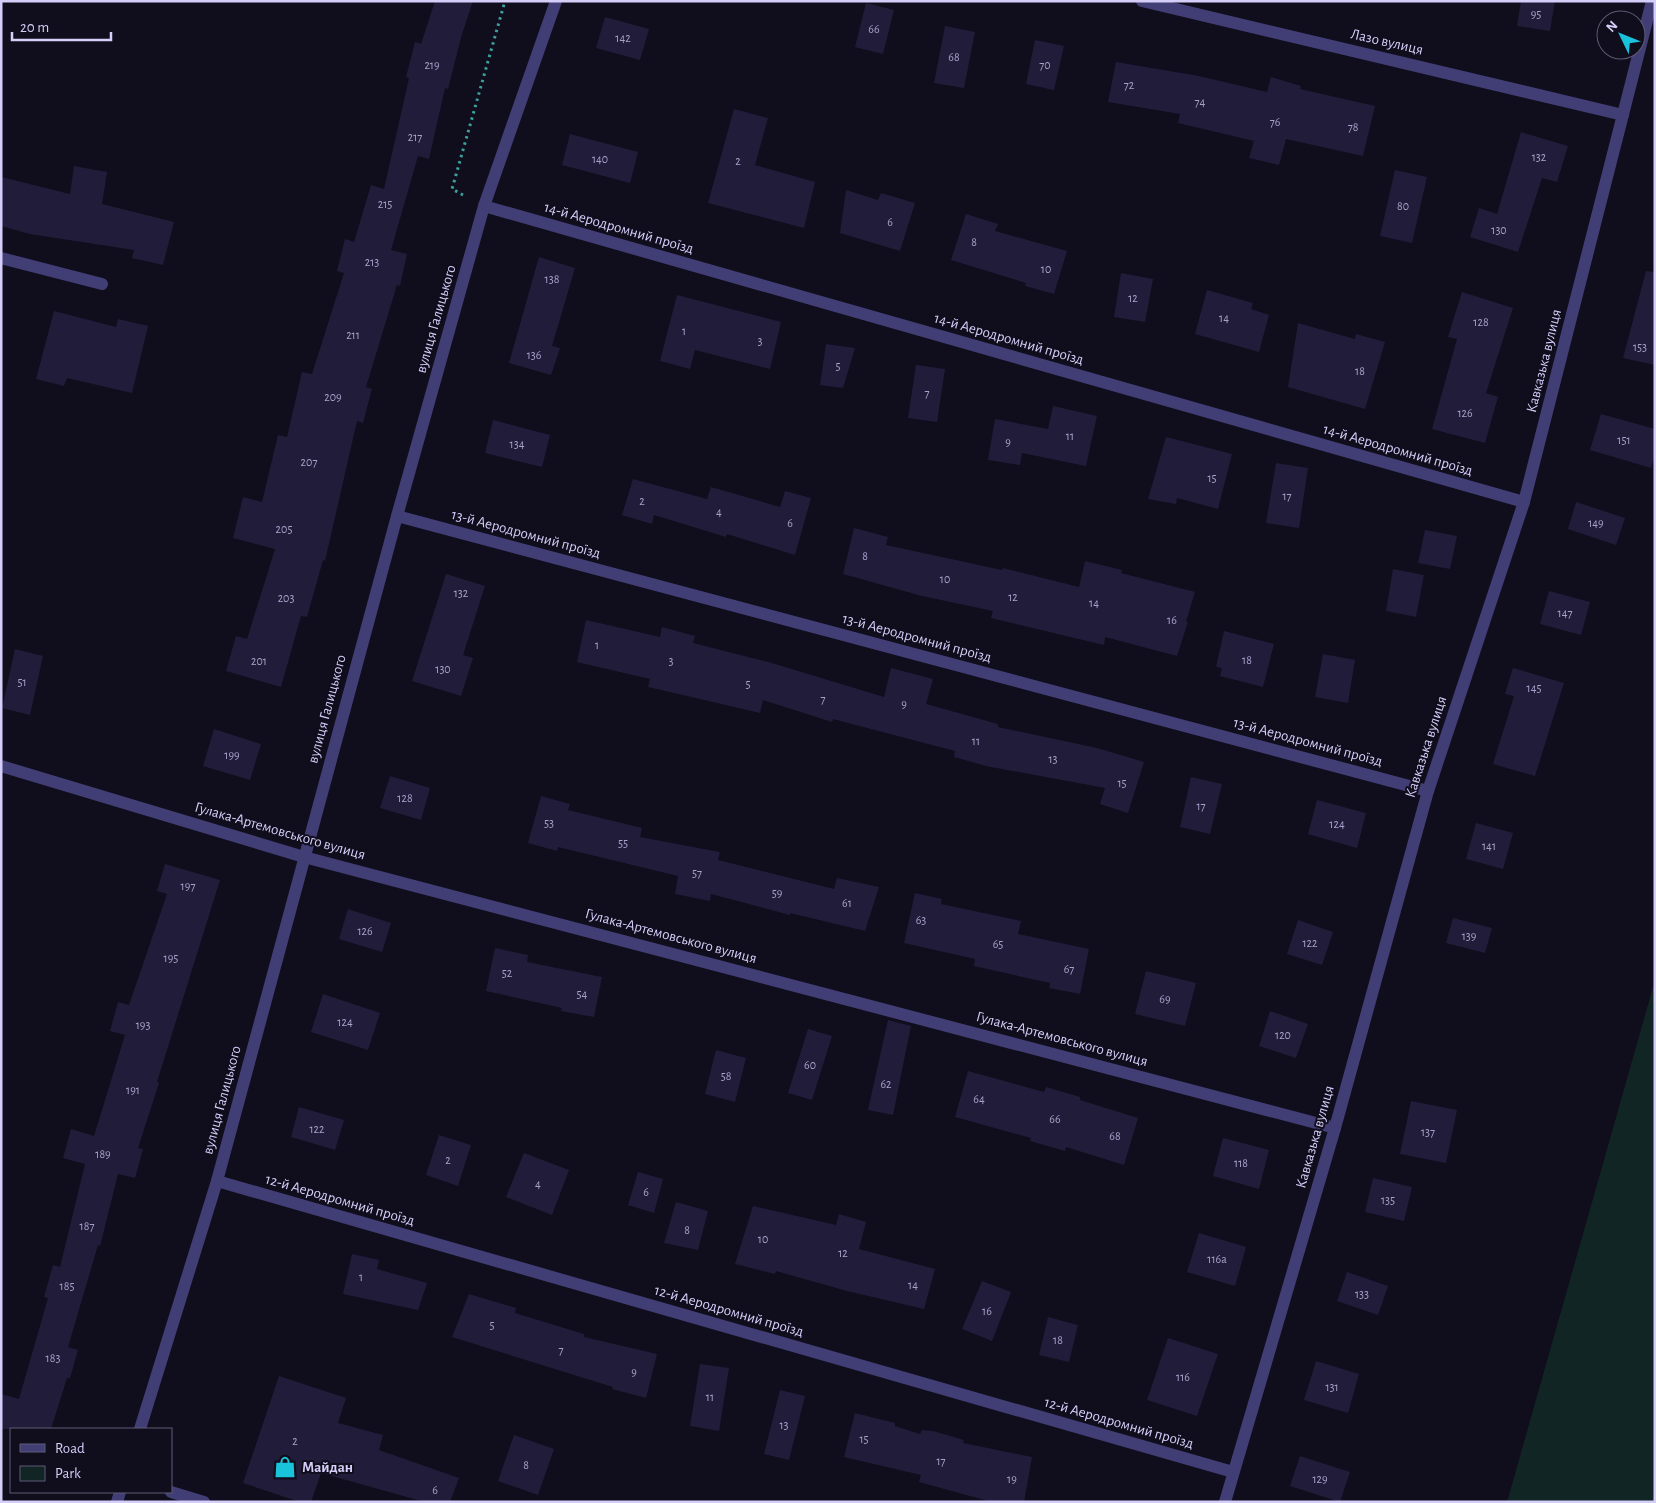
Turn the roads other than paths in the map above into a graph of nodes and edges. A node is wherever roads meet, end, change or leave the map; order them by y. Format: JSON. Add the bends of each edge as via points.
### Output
{"nodes":[{"id":1,"x":556,"y":1,"type":"edge"},
{"id":2,"x":1142,"y":1,"type":"edge"},
{"id":3,"x":1652,"y":1,"type":"edge"},
{"id":4,"x":1623,"y":115,"type":"junction"},
{"id":5,"x":484,"y":206,"type":"junction"},
{"id":6,"x":1,"y":258,"type":"edge"},
{"id":7,"x":102,"y":284,"type":"dead end"},
{"id":8,"x":1524,"y":502,"type":"junction"},
{"id":9,"x":397,"y":516,"type":"junction"},
{"id":10,"x":1,"y":766,"type":"edge"},
{"id":11,"x":1428,"y":791,"type":"junction"},
{"id":12,"x":304,"y":857,"type":"junction"},
{"id":13,"x":1334,"y":1128,"type":"junction"},
{"id":14,"x":217,"y":1181,"type":"junction"},
{"id":15,"x":140,"y":1428,"type":"edge"},
{"id":16,"x":1233,"y":1472,"type":"junction"},
{"id":17,"x":172,"y":1492,"type":"edge"},
{"id":18,"x":204,"y":1502,"type":"edge"},
{"id":19,"x":1225,"y":1502,"type":"edge"}],
"edges":[{"from":1,"to":5,"type":"street","name":"вулиця Галицького"},
{"from":2,"to":4,"type":"street","name":"Лазо вулиця"},
{"from":3,"to":4,"type":"street","name":"Кавказька вулиця"},
{"from":4,"to":8,"type":"street","name":"Кавказька вулиця"},
{"from":5,"to":8,"type":"street","name":"14-й Аеродромний проїзд"},
{"from":5,"to":9,"type":"street","name":"вулиця Галицького"},
{"from":6,"to":7,"type":"street"},
{"from":8,"to":11,"type":"street","name":"Кавказька вулиця"},
{"from":9,"to":11,"type":"street","name":"13-й Аеродромний проїзд"},
{"from":9,"to":12,"type":"street","name":"вулиця Галицького"},
{"from":10,"to":12,"type":"street","name":"Гулака-Артемовського вулиця"},
{"from":11,"to":13,"type":"street","name":"Кавказька вулиця"},
{"from":12,"to":13,"type":"street","name":"Гулака-Артемовського вулиця"},
{"from":12,"to":14,"type":"street","name":"вулиця Галицького"},
{"from":13,"to":16,"type":"street","name":"Кавказька вулиця"},
{"from":14,"to":15,"type":"street","name":"вулиця Галицького"},
{"from":14,"to":16,"type":"street","name":"12-й Аеродромний проїзд"},
{"from":16,"to":19,"type":"street","name":"Кавказька вулиця"},
{"from":17,"to":18,"type":"street"}]}
